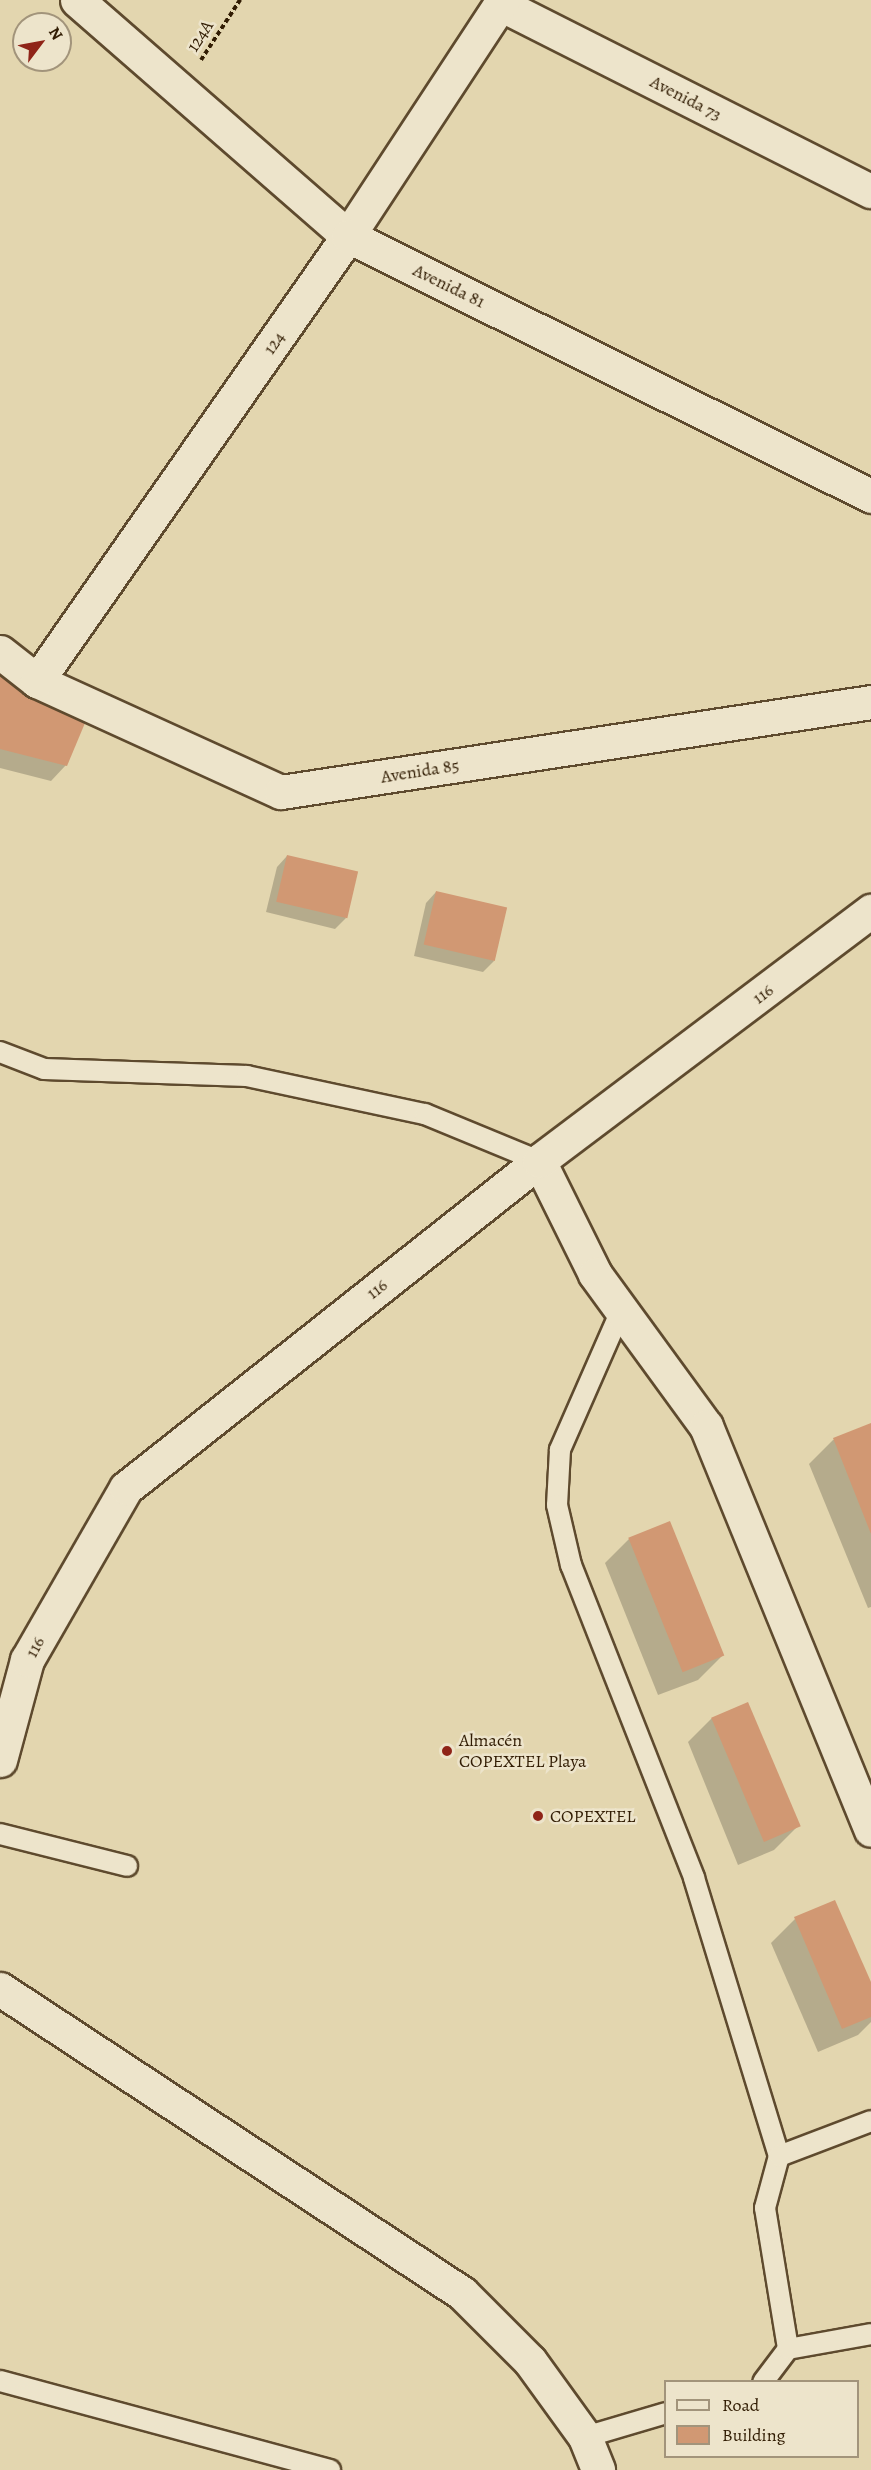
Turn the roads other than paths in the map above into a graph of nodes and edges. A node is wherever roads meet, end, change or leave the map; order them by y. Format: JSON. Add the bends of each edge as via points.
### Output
{"nodes":[{"id":1,"x":77,"y":0,"type":"edge"},
{"id":2,"x":501,"y":2,"type":"edge"},
{"id":3,"x":871,"y":191,"type":"edge"},
{"id":4,"x":348,"y":236,"type":"junction"},
{"id":5,"x":871,"y":496,"type":"edge"},
{"id":6,"x":0,"y":652,"type":"edge"},
{"id":7,"x":37,"y":681,"type":"junction"},
{"id":8,"x":871,"y":702,"type":"edge"},
{"id":9,"x":871,"y":912,"type":"edge"},
{"id":10,"x":0,"y":1052,"type":"edge"},
{"id":11,"x":539,"y":1161,"type":"junction"},
{"id":12,"x":595,"y":1274,"type":"junction"},
{"id":13,"x":0,"y":1760,"type":"edge"},
{"id":14,"x":871,"y":1830,"type":"edge"},
{"id":15,"x":0,"y":1834,"type":"edge"},
{"id":16,"x":127,"y":1866,"type":"dead end"},
{"id":17,"x":0,"y":1989,"type":"edge"},
{"id":18,"x":871,"y":2121,"type":"edge"},
{"id":19,"x":779,"y":2156,"type":"junction"},
{"id":20,"x":871,"y":2334,"type":"edge"},
{"id":21,"x":788,"y":2349,"type":"junction"},
{"id":22,"x":765,"y":2380,"type":"edge"},
{"id":23,"x":0,"y":2381,"type":"edge"},
{"id":24,"x":664,"y":2414,"type":"edge"},
{"id":25,"x":585,"y":2438,"type":"junction"},
{"id":26,"x":330,"y":2470,"type":"edge"},
{"id":27,"x":598,"y":2470,"type":"edge"}],
"edges":[{"from":1,"to":4,"type":"street","name":"Avenida 81","via":[[182,87]]},
{"from":2,"to":3,"type":"street","name":"Avenida 73"},
{"from":2,"to":4,"type":"street","name":"124"},
{"from":4,"to":5,"type":"street","name":"Avenida 81"},
{"from":4,"to":7,"type":"street","name":"124"},
{"from":6,"to":7,"type":"street","name":"Avenida 85"},
{"from":7,"to":8,"type":"street","name":"Avenida 85","via":[[281,792]]},
{"from":9,"to":11,"type":"street","name":"116"},
{"from":10,"to":11,"type":"lane","via":[[44,1069],[247,1076],[426,1114]]},
{"from":11,"to":12,"type":"street"},
{"from":11,"to":13,"type":"street","name":"116","via":[[126,1488],[27,1660]]},
{"from":12,"to":14,"type":"street","via":[[706,1426]]},
{"from":12,"to":19,"type":"lane","via":[[620,1313],[560,1450],[557,1505],[571,1565],[694,1878]]},
{"from":15,"to":16,"type":"lane"},
{"from":17,"to":25,"type":"street","via":[[462,2294],[530,2361]]},
{"from":18,"to":19,"type":"lane"},
{"from":19,"to":21,"type":"lane","via":[[765,2208]]},
{"from":20,"to":21,"type":"lane"},
{"from":21,"to":22,"type":"lane"},
{"from":23,"to":26,"type":"lane"},
{"from":24,"to":25,"type":"lane"},
{"from":25,"to":27,"type":"street"}]}
